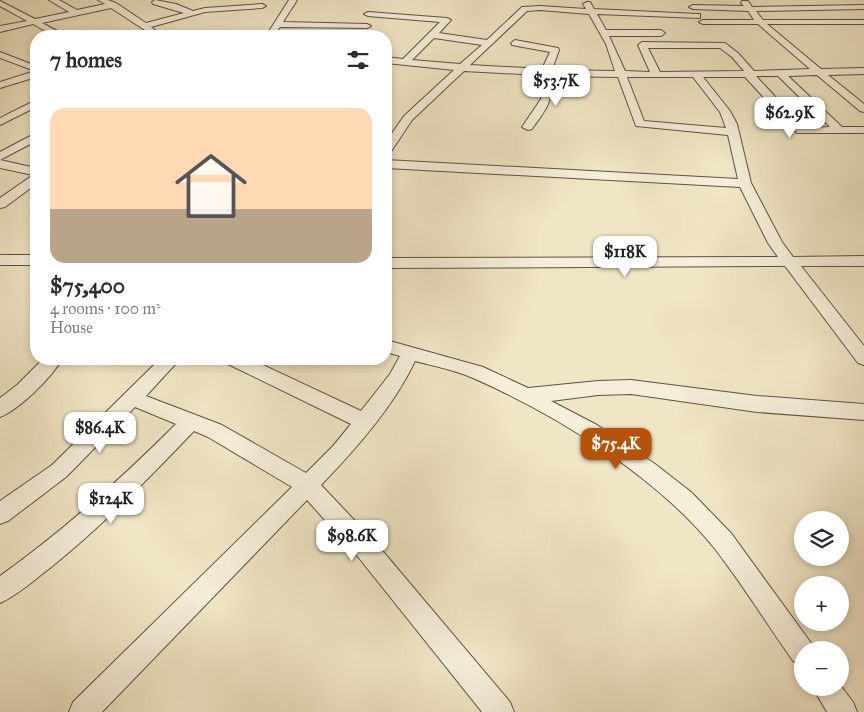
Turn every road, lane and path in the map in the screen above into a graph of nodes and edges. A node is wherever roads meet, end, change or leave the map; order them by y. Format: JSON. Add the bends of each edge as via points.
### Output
{"nodes":[{"id":1,"x":53,"y":0,"type":"edge"},
{"id":2,"x":102,"y":0,"type":"edge"},
{"id":3,"x":212,"y":0,"type":"edge"},
{"id":4,"x":293,"y":0,"type":"edge"},
{"id":5,"x":588,"y":0,"type":"edge"},
{"id":6,"x":743,"y":0,"type":"edge"},
{"id":7,"x":787,"y":0,"type":"edge"},
{"id":8,"x":828,"y":0,"type":"edge"},
{"id":9,"x":156,"y":2,"type":"dead end"},
{"id":10,"x":0,"y":3,"type":"edge"},
{"id":11,"x":692,"y":3,"type":"edge"},
{"id":12,"x":113,"y":6,"type":"junction"},
{"id":13,"x":262,"y":6,"type":"dead end"},
{"id":14,"x":371,"y":6,"type":"dead end"},
{"id":15,"x":864,"y":7,"type":"edge"},
{"id":16,"x":838,"y":8,"type":"junction"},
{"id":17,"x":749,"y":9,"type":"junction"},
{"id":18,"x":797,"y":9,"type":"junction"},
{"id":19,"x":205,"y":10,"type":"junction"},
{"id":20,"x":591,"y":11,"type":"junction"},
{"id":21,"x":76,"y":13,"type":"junction"},
{"id":22,"x":191,"y":13,"type":"junction"},
{"id":23,"x":368,"y":14,"type":"junction"},
{"id":24,"x":700,"y":19,"type":"junction"},
{"id":25,"x":35,"y":21,"type":"junction"},
{"id":26,"x":761,"y":22,"type":"junction"},
{"id":27,"x":864,"y":22,"type":"edge"},
{"id":28,"x":278,"y":24,"type":"junction"},
{"id":29,"x":145,"y":26,"type":"junction"},
{"id":30,"x":367,"y":26,"type":"junction"},
{"id":31,"x":0,"y":29,"type":"edge"},
{"id":32,"x":50,"y":30,"type":"edge"},
{"id":33,"x":150,"y":30,"type":"edge"},
{"id":34,"x":274,"y":30,"type":"edge"},
{"id":35,"x":365,"y":30,"type":"edge"},
{"id":36,"x":709,"y":32,"type":"dead end"},
{"id":37,"x":604,"y":33,"type":"junction"},
{"id":38,"x":668,"y":33,"type":"dead end"},
{"id":39,"x":678,"y":33,"type":"dead end"},
{"id":40,"x":433,"y":35,"type":"junction"},
{"id":41,"x":489,"y":43,"type":"junction"},
{"id":42,"x":515,"y":43,"type":"dead end"},
{"id":43,"x":685,"y":44,"type":"junction"},
{"id":44,"x":0,"y":55,"type":"edge"},
{"id":45,"x":392,"y":61,"type":"edge"},
{"id":46,"x":406,"y":62,"type":"junction"},
{"id":47,"x":30,"y":67,"type":"edge"},
{"id":48,"x":462,"y":68,"type":"junction"},
{"id":49,"x":864,"y":71,"type":"edge"},
{"id":50,"x":546,"y":72,"type":"junction"},
{"id":51,"x":820,"y":72,"type":"junction"},
{"id":52,"x":780,"y":73,"type":"junction"},
{"id":53,"x":622,"y":74,"type":"junction"},
{"id":54,"x":656,"y":74,"type":"junction"},
{"id":55,"x":696,"y":74,"type":"junction"},
{"id":56,"x":750,"y":74,"type":"junction"},
{"id":57,"x":30,"y":78,"type":"edge"},
{"id":58,"x":0,"y":85,"type":"edge"},
{"id":59,"x":30,"y":106,"type":"edge"},
{"id":60,"x":864,"y":109,"type":"edge"},
{"id":61,"x":0,"y":122,"type":"edge"},
{"id":62,"x":528,"y":127,"type":"dead end"},
{"id":63,"x":839,"y":130,"type":"junction"},
{"id":64,"x":864,"y":130,"type":"edge"},
{"id":65,"x":732,"y":132,"type":"junction"},
{"id":66,"x":30,"y":140,"type":"edge"},
{"id":67,"x":392,"y":149,"type":"edge"},
{"id":68,"x":0,"y":158,"type":"edge"},
{"id":69,"x":392,"y":162,"type":"edge"},
{"id":70,"x":0,"y":164,"type":"edge"},
{"id":71,"x":30,"y":171,"type":"edge"},
{"id":72,"x":30,"y":182,"type":"edge"},
{"id":73,"x":745,"y":183,"type":"junction"},
{"id":74,"x":0,"y":204,"type":"edge"},
{"id":75,"x":0,"y":260,"type":"edge"},
{"id":76,"x":30,"y":260,"type":"edge"},
{"id":77,"x":789,"y":262,"type":"junction"},
{"id":78,"x":864,"y":262,"type":"edge"},
{"id":79,"x":392,"y":263,"type":"edge"},
{"id":80,"x":392,"y":348,"type":"edge"},
{"id":81,"x":410,"y":353,"type":"junction"},
{"id":82,"x":864,"y":358,"type":"edge"},
{"id":83,"x":47,"y":365,"type":"edge"},
{"id":84,"x":164,"y":365,"type":"edge"},
{"id":85,"x":247,"y":365,"type":"edge"},
{"id":86,"x":526,"y":396,"type":"junction"},
{"id":87,"x":131,"y":398,"type":"junction"},
{"id":88,"x":2,"y":405,"type":"edge"},
{"id":89,"x":864,"y":412,"type":"edge"},
{"id":90,"x":191,"y":421,"type":"junction"},
{"id":91,"x":364,"y":421,"type":"junction"},
{"id":92,"x":306,"y":484,"type":"junction"},
{"id":93,"x":0,"y":514,"type":"edge"},
{"id":94,"x":0,"y":591,"type":"edge"},
{"id":95,"x":794,"y":641,"type":"edge"},
{"id":96,"x":832,"y":696,"type":"edge"},
{"id":97,"x":83,"y":712,"type":"edge"},
{"id":98,"x":500,"y":712,"type":"edge"},
{"id":99,"x":843,"y":712,"type":"edge"}],
"edges":[{"from":1,"to":21,"type":"street"},
{"from":2,"to":12,"type":"street"},
{"from":3,"to":19,"type":"street"},
{"from":4,"to":28,"type":"street"},
{"from":5,"to":20,"type":"street"},
{"from":6,"to":17,"type":"street"},
{"from":7,"to":18,"type":"street"},
{"from":8,"to":16,"type":"street"},
{"from":9,"to":22,"type":"street"},
{"from":10,"to":25,"type":"street"},
{"from":11,"to":17,"type":"street"},
{"from":11,"to":24,"type":"street"},
{"from":12,"to":21,"type":"street"},
{"from":12,"to":29,"type":"street"},
{"from":13,"to":19,"type":"street"},
{"from":14,"to":23,"type":"street","via":[[364,6]]},
{"from":15,"to":16,"type":"street"},
{"from":16,"to":18,"type":"street"},
{"from":17,"to":18,"type":"street"},
{"from":17,"to":26,"type":"street"},
{"from":19,"to":22,"type":"street"},
{"from":20,"to":24,"type":"street"},
{"from":20,"to":37,"type":"street"},
{"from":20,"to":41,"type":"street","via":[[527,8]]},
{"from":21,"to":25,"type":"street"},
{"from":22,"to":29,"type":"street"},
{"from":23,"to":30,"type":"street"},
{"from":23,"to":40,"type":"street","via":[[447,20]]},
{"from":24,"to":26,"type":"street"},
{"from":24,"to":36,"type":"street"},
{"from":25,"to":31,"type":"street"},
{"from":25,"to":32,"type":"street"},
{"from":26,"to":27,"type":"street"},
{"from":26,"to":51,"type":"street"},
{"from":28,"to":30,"type":"street"},
{"from":28,"to":34,"type":"street"},
{"from":29,"to":33,"type":"street"},
{"from":30,"to":35,"type":"street"},
{"from":37,"to":38,"type":"street"},
{"from":37,"to":53,"type":"street"},
{"from":39,"to":43,"type":"street"},
{"from":40,"to":41,"type":"street"},
{"from":40,"to":46,"type":"street"},
{"from":41,"to":48,"type":"street"},
{"from":42,"to":50,"type":"street","via":[[554,48]]},
{"from":43,"to":54,"type":"street","via":[[642,45]]},
{"from":43,"to":56,"type":"street","via":[[725,46]]},
{"from":44,"to":47,"type":"street"},
{"from":45,"to":46,"type":"street"},
{"from":46,"to":48,"type":"street"},
{"from":48,"to":50,"type":"street"},
{"from":48,"to":67,"type":"street","via":[[408,118]]},
{"from":49,"to":51,"type":"street"},
{"from":50,"to":53,"type":"street"},
{"from":50,"to":62,"type":"street","via":[[546,99]]},
{"from":51,"to":52,"type":"street"},
{"from":51,"to":60,"type":"street"},
{"from":52,"to":56,"type":"street"},
{"from":52,"to":63,"type":"street"},
{"from":53,"to":54,"type":"street"},
{"from":53,"to":65,"type":"street","via":[[640,124]]},
{"from":54,"to":55,"type":"street"},
{"from":55,"to":56,"type":"street"},
{"from":55,"to":65,"type":"street","via":[[725,111]]},
{"from":56,"to":63,"type":"street","via":[[801,131]]},
{"from":57,"to":58,"type":"street","via":[[24,83]]},
{"from":59,"to":61,"type":"street"},
{"from":63,"to":64,"type":"street"},
{"from":65,"to":73,"type":"street"},
{"from":66,"to":68,"type":"street"},
{"from":69,"to":73,"type":"street","via":[[502,172]]},
{"from":70,"to":71,"type":"street"},
{"from":72,"to":74,"type":"street"},
{"from":73,"to":77,"type":"street","via":[[768,231]]},
{"from":75,"to":76,"type":"street"},
{"from":77,"to":78,"type":"street"},
{"from":77,"to":79,"type":"street"},
{"from":77,"to":82,"type":"street"},
{"from":80,"to":81,"type":"street"},
{"from":81,"to":86,"type":"street","via":[[477,372]]},
{"from":81,"to":91,"type":"street","via":[[397,379]]},
{"from":83,"to":88,"type":"street","via":[[24,390]]},
{"from":84,"to":87,"type":"street"},
{"from":85,"to":91,"type":"street"},
{"from":86,"to":89,"type":"street","via":[[630,388],[757,404]]},
{"from":86,"to":95,"type":"street","via":[[590,431],[684,498],[723,541]]},
{"from":87,"to":90,"type":"street"},
{"from":87,"to":93,"type":"street","via":[[59,471]]},
{"from":90,"to":92,"type":"street","via":[[223,435]]},
{"from":90,"to":94,"type":"street","via":[[119,494],[41,563]]},
{"from":91,"to":92,"type":"street","via":[[340,452]]},
{"from":92,"to":97,"type":"street"},
{"from":92,"to":98,"type":"street","via":[[367,550]]},
{"from":96,"to":99,"type":"street"}]}
